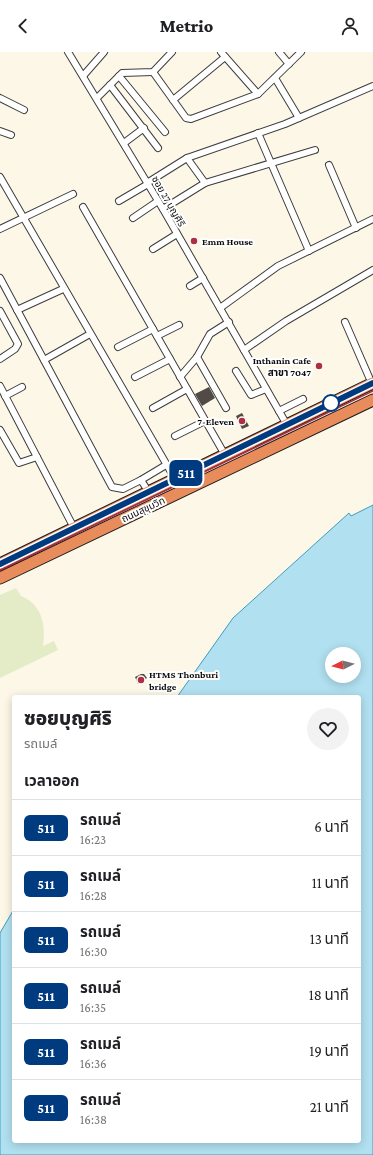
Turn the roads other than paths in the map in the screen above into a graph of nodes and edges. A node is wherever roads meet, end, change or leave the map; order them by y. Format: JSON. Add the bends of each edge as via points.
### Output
{"nodes":[{"id":1,"x":68,"y":52,"type":"edge"},
{"id":2,"x":104,"y":52,"type":"edge"},
{"id":3,"x":172,"y":52,"type":"edge"},
{"id":4,"x":221,"y":52,"type":"edge"},
{"id":5,"x":279,"y":52,"type":"edge"},
{"id":6,"x":301,"y":52,"type":"edge"},
{"id":7,"x":225,"y":57,"type":"junction"},
{"id":8,"x":288,"y":64,"type":"junction"},
{"id":9,"x":153,"y":72,"type":"junction"},
{"id":10,"x":83,"y":76,"type":"junction"},
{"id":11,"x":119,"y":76,"type":"junction"},
{"id":12,"x":275,"y":78,"type":"junction"},
{"id":13,"x":110,"y":85,"type":"junction"},
{"id":14,"x":373,"y":86,"type":"edge"},
{"id":15,"x":258,"y":94,"type":"junction"},
{"id":16,"x":0,"y":98,"type":"edge"},
{"id":17,"x":96,"y":98,"type":"junction"},
{"id":18,"x":173,"y":100,"type":"junction"},
{"id":19,"x":24,"y":110,"type":"dead end"},
{"id":20,"x":299,"y":118,"type":"junction"},
{"id":21,"x":144,"y":128,"type":"junction"},
{"id":22,"x":0,"y":130,"type":"edge"},
{"id":23,"x":165,"y":132,"type":"dead end"},
{"id":24,"x":258,"y":133,"type":"junction"},
{"id":25,"x":11,"y":135,"type":"dead end"},
{"id":26,"x":124,"y":143,"type":"junction"},
{"id":27,"x":158,"y":148,"type":"dead end"},
{"id":28,"x":315,"y":150,"type":"dead end"},
{"id":29,"x":187,"y":158,"type":"junction"},
{"id":30,"x":270,"y":163,"type":"junction"},
{"id":31,"x":329,"y":165,"type":"dead end"},
{"id":32,"x":0,"y":177,"type":"edge"},
{"id":33,"x":147,"y":183,"type":"junction"},
{"id":34,"x":205,"y":183,"type":"junction"},
{"id":35,"x":73,"y":194,"type":"dead end"},
{"id":36,"x":119,"y":201,"type":"dead end"},
{"id":37,"x":158,"y":201,"type":"junction"},
{"id":38,"x":83,"y":207,"type":"dead end"},
{"id":39,"x":163,"y":209,"type":"junction"},
{"id":40,"x":23,"y":218,"type":"junction"},
{"id":41,"x":133,"y":218,"type":"dead end"},
{"id":42,"x":373,"y":219,"type":"edge"},
{"id":43,"x":356,"y":228,"type":"junction"},
{"id":44,"x":0,"y":229,"type":"edge"},
{"id":45,"x":177,"y":234,"type":"junction"},
{"id":46,"x":153,"y":249,"type":"dead end"},
{"id":47,"x":309,"y":251,"type":"junction"},
{"id":48,"x":373,"y":270,"type":"edge"},
{"id":49,"x":0,"y":278,"type":"edge"},
{"id":50,"x":203,"y":278,"type":"junction"},
{"id":51,"x":190,"y":286,"type":"dead end"},
{"id":52,"x":63,"y":289,"type":"junction"},
{"id":53,"x":220,"y":308,"type":"junction"},
{"id":54,"x":17,"y":310,"type":"junction"},
{"id":55,"x":0,"y":311,"type":"edge"},
{"id":56,"x":229,"y":322,"type":"junction"},
{"id":57,"x":345,"y":322,"type":"dead end"},
{"id":58,"x":179,"y":325,"type":"dead end"},
{"id":59,"x":153,"y":329,"type":"junction"},
{"id":60,"x":90,"y":334,"type":"junction"},
{"id":61,"x":157,"y":336,"type":"junction"},
{"id":62,"x":118,"y":347,"type":"dead end"},
{"id":63,"x":244,"y":350,"type":"junction"},
{"id":64,"x":197,"y":357,"type":"junction"},
{"id":65,"x":0,"y":359,"type":"edge"},
{"id":66,"x":170,"y":359,"type":"junction"},
{"id":67,"x":44,"y":360,"type":"junction"},
{"id":68,"x":236,"y":371,"type":"dead end"},
{"id":69,"x":135,"y":377,"type":"dead end"},
{"id":70,"x":180,"y":377,"type":"junction"},
{"id":71,"x":372,"y":383,"type":"edge"},
{"id":72,"x":0,"y":386,"type":"edge"},
{"id":73,"x":22,"y":387,"type":"dead end"},
{"id":74,"x":187,"y":389,"type":"junction"},
{"id":75,"x":266,"y":389,"type":"junction"},
{"id":76,"x":5,"y":396,"type":"junction"},
{"id":77,"x":303,"y":399,"type":"dead end"},
{"id":78,"x":373,"y":400,"type":"edge"},
{"id":79,"x":153,"y":408,"type":"dead end"},
{"id":80,"x":226,"y":408,"type":"dead end"},
{"id":81,"x":279,"y":411,"type":"junction"},
{"id":82,"x":205,"y":421,"type":"junction"},
{"id":83,"x":287,"y":425,"type":"junction"},
{"id":84,"x":0,"y":430,"type":"edge"},
{"id":85,"x":175,"y":436,"type":"dead end"},
{"id":86,"x":225,"y":455,"type":"junction"},
{"id":87,"x":38,"y":457,"type":"junction"},
{"id":88,"x":166,"y":465,"type":"junction"},
{"id":89,"x":175,"y":479,"type":"junction"},
{"id":90,"x":141,"y":480,"type":"junction"},
{"id":91,"x":148,"y":492,"type":"junction"},
{"id":92,"x":106,"y":512,"type":"junction"},
{"id":93,"x":123,"y":519,"type":"junction"},
{"id":94,"x":74,"y":528,"type":"junction"},
{"id":95,"x":103,"y":528,"type":"junction"},
{"id":96,"x":0,"y":564,"type":"edge"},
{"id":97,"x":0,"y":578,"type":"edge"}],
"edges":[{"from":1,"to":10,"type":"street","name":"ซอย 27 บุญศิริ"},
{"from":2,"to":10,"type":"street"},
{"from":3,"to":9,"type":"street"},
{"from":4,"to":7,"type":"street"},
{"from":5,"to":8,"type":"street"},
{"from":6,"to":8,"type":"street"},
{"from":7,"to":15,"type":"street"},
{"from":7,"to":18,"type":"street"},
{"from":8,"to":12,"type":"street"},
{"from":9,"to":11,"type":"street","via":[[127,72]]},
{"from":9,"to":18,"type":"street"},
{"from":10,"to":17,"type":"street","name":"ซอย 27 บุญศิริ"},
{"from":11,"to":13,"type":"street"},
{"from":11,"to":23,"type":"street"},
{"from":12,"to":15,"type":"street"},
{"from":12,"to":20,"type":"street"},
{"from":13,"to":17,"type":"street"},
{"from":13,"to":21,"type":"street"},
{"from":14,"to":20,"type":"street"},
{"from":15,"to":18,"type":"street","via":[[191,120],[186,118]]},
{"from":16,"to":19,"type":"street"},
{"from":17,"to":26,"type":"street","name":"ซอย 27 บุญศิริ"},
{"from":20,"to":24,"type":"street"},
{"from":21,"to":26,"type":"street"},
{"from":21,"to":27,"type":"street"},
{"from":22,"to":25,"type":"street"},
{"from":24,"to":29,"type":"street"},
{"from":24,"to":30,"type":"street"},
{"from":26,"to":33,"type":"street","name":"ซอย 27 บุญศิริ"},
{"from":28,"to":30,"type":"street"},
{"from":29,"to":33,"type":"street"},
{"from":29,"to":34,"type":"street"},
{"from":30,"to":34,"type":"street"},
{"from":30,"to":47,"type":"street"},
{"from":31,"to":43,"type":"street"},
{"from":32,"to":40,"type":"street"},
{"from":33,"to":36,"type":"street"},
{"from":33,"to":37,"type":"street","name":"ซอย 27 บุญศิริ"},
{"from":34,"to":39,"type":"street"},
{"from":35,"to":40,"type":"street"},
{"from":37,"to":39,"type":"street","name":"ซอย 27 บุญศิริ"},
{"from":37,"to":41,"type":"street"},
{"from":38,"to":59,"type":"street"},
{"from":39,"to":45,"type":"street","name":"ซอย 27 บุญศิริ"},
{"from":40,"to":44,"type":"street"},
{"from":40,"to":52,"type":"street"},
{"from":42,"to":43,"type":"street"},
{"from":43,"to":47,"type":"street"},
{"from":45,"to":46,"type":"street"},
{"from":45,"to":50,"type":"street","name":"ซอย 27 บุญศิริ"},
{"from":47,"to":53,"type":"street","via":[[278,266]]},
{"from":48,"to":63,"type":"street","via":[[286,321]]},
{"from":49,"to":54,"type":"street"},
{"from":50,"to":51,"type":"street"},
{"from":50,"to":53,"type":"street","name":"ซอย 27 บุญศิริ"},
{"from":52,"to":54,"type":"street"},
{"from":52,"to":60,"type":"street"},
{"from":53,"to":56,"type":"street","name":"ซอย 27 บุญศิริ"},
{"from":54,"to":67,"type":"street"},
{"from":55,"to":65,"type":"street","via":[[18,344]]},
{"from":56,"to":63,"type":"street","name":"ซอย 27 บุญศิริ"},
{"from":56,"to":64,"type":"street","via":[[210,334]]},
{"from":57,"to":71,"type":"street"},
{"from":58,"to":61,"type":"street"},
{"from":59,"to":61,"type":"street"},
{"from":59,"to":62,"type":"street"},
{"from":60,"to":67,"type":"street"},
{"from":60,"to":88,"type":"street"},
{"from":61,"to":66,"type":"street"},
{"from":63,"to":75,"type":"street","name":"ซอย 27 บุญศิริ"},
{"from":64,"to":70,"type":"street"},
{"from":64,"to":80,"type":"street"},
{"from":66,"to":69,"type":"street"},
{"from":66,"to":70,"type":"street"},
{"from":67,"to":90,"type":"street","via":[[112,487],[123,489]]},
{"from":68,"to":75,"type":"street","via":[[251,395]]},
{"from":70,"to":74,"type":"street"},
{"from":71,"to":83,"type":"highway","name":"ถนนสุขุมวิท"},
{"from":72,"to":76,"type":"street"},
{"from":73,"to":76,"type":"street"},
{"from":74,"to":79,"type":"street"},
{"from":74,"to":82,"type":"street"},
{"from":75,"to":81,"type":"street","name":"ซอย 27 บุญศิริ"},
{"from":76,"to":87,"type":"street"},
{"from":77,"to":81,"type":"street"},
{"from":78,"to":93,"type":"highway","name":"ถนนสุขุมวิท"},
{"from":81,"to":83,"type":"street","name":"ซอย 27 บุญศิริ"},
{"from":82,"to":85,"type":"street"},
{"from":82,"to":86,"type":"street"},
{"from":83,"to":86,"type":"highway","name":"ถนนสุขุมวิท"},
{"from":84,"to":87,"type":"street","via":[[19,462]]},
{"from":86,"to":89,"type":"highway","name":"ถนนสุขุมวิท"},
{"from":87,"to":94,"type":"street"},
{"from":88,"to":89,"type":"street"},
{"from":88,"to":90,"type":"street"},
{"from":89,"to":91,"type":"highway","name":"ถนนสุขุมวิท"},
{"from":90,"to":91,"type":"street"},
{"from":91,"to":92,"type":"highway","name":"ถนนสุขุมวิท"},
{"from":92,"to":93,"type":"highway"},
{"from":92,"to":94,"type":"highway","name":"ถนนสุขุมวิท"},
{"from":92,"to":95,"type":"highway"},
{"from":93,"to":95,"type":"highway","name":"ถนนสุขุมวิท"},
{"from":94,"to":96,"type":"highway","name":"ถนนสุขุมวิท"},
{"from":95,"to":97,"type":"highway","name":"ถนนสุขุมวิท"}]}
